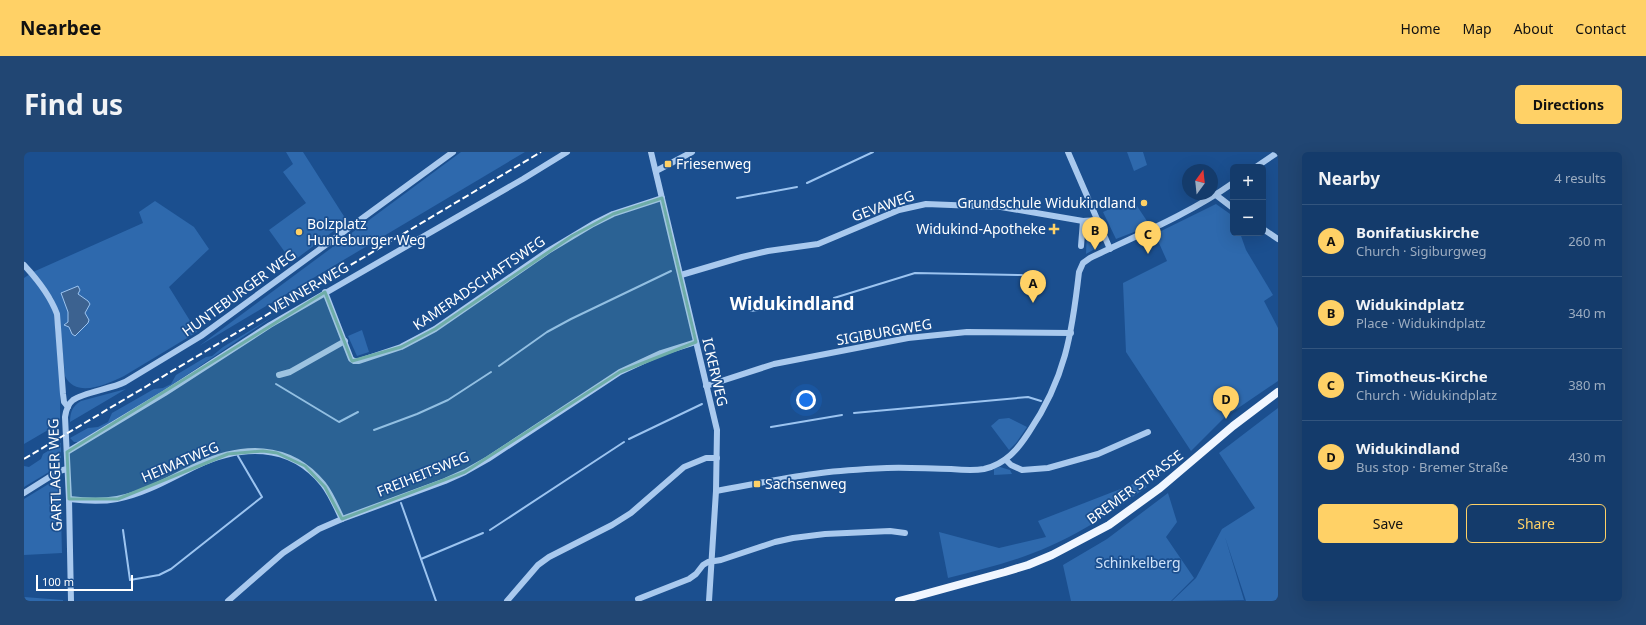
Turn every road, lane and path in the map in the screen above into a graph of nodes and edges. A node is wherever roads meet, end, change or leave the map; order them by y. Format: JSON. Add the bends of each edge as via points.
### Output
{"nodes":[{"id":1,"x":453,"y":152,"type":"edge"},
{"id":2,"x":567,"y":152,"type":"edge"},
{"id":3,"x":651,"y":152,"type":"edge"},
{"id":4,"x":692,"y":152,"type":"edge"},
{"id":5,"x":1068,"y":152,"type":"edge"},
{"id":6,"x":1278,"y":152,"type":"edge"},
{"id":7,"x":1270,"y":154,"type":"edge"},
{"id":8,"x":1259,"y":164,"type":"edge"},
{"id":9,"x":656,"y":170,"type":"junction"},
{"id":10,"x":1230,"y":185,"type":"edge"},
{"id":11,"x":1218,"y":194,"type":"edge"},
{"id":12,"x":1218,"y":197,"type":"edge"},
{"id":13,"x":662,"y":198,"type":"junction"},
{"id":14,"x":1206,"y":200,"type":"edge"},
{"id":15,"x":1230,"y":206,"type":"edge"},
{"id":16,"x":1098,"y":220,"type":"junction"},
{"id":17,"x":1083,"y":221,"type":"junction"},
{"id":18,"x":1266,"y":231,"type":"edge"},
{"id":19,"x":1278,"y":240,"type":"edge"},
{"id":20,"x":1081,"y":246,"type":"dead end"},
{"id":21,"x":1110,"y":249,"type":"junction"},
{"id":22,"x":24,"y":265,"type":"edge"},
{"id":23,"x":681,"y":275,"type":"junction"},
{"id":24,"x":325,"y":292,"type":"junction"},
{"id":25,"x":1071,"y":333,"type":"junction"},
{"id":26,"x":345,"y":341,"type":"junction"},
{"id":27,"x":696,"y":342,"type":"junction"},
{"id":28,"x":279,"y":375,"type":"dead end"},
{"id":29,"x":706,"y":386,"type":"junction"},
{"id":30,"x":1278,"y":392,"type":"edge"},
{"id":31,"x":68,"y":407,"type":"junction"},
{"id":32,"x":1148,"y":432,"type":"dead end"},
{"id":33,"x":67,"y":452,"type":"junction"},
{"id":34,"x":717,"y":458,"type":"junction"},
{"id":35,"x":1006,"y":460,"type":"junction"},
{"id":36,"x":67,"y":469,"type":"junction"},
{"id":37,"x":716,"y":491,"type":"junction"},
{"id":38,"x":24,"y":493,"type":"edge"},
{"id":39,"x":69,"y":499,"type":"junction"},
{"id":40,"x":342,"y":519,"type":"junction"},
{"id":41,"x":905,"y":534,"type":"dead end"},
{"id":42,"x":712,"y":561,"type":"junction"},
{"id":43,"x":638,"y":599,"type":"dead end"},
{"id":44,"x":70,"y":601,"type":"edge"},
{"id":45,"x":228,"y":601,"type":"edge"},
{"id":46,"x":507,"y":601,"type":"edge"},
{"id":47,"x":709,"y":601,"type":"edge"},
{"id":48,"x":899,"y":601,"type":"edge"}],
"edges":[{"from":1,"to":31,"type":"street","name":"HUNTEBURGER WEG","via":[[201,336],[125,382],[79,396],[72,400]]},
{"from":2,"to":24,"type":"street","name":"VENNER WEG"},
{"from":3,"to":9,"type":"street","name":"ICKERWEG"},
{"from":4,"to":9,"type":"street"},
{"from":5,"to":16,"type":"street"},
{"from":6,"to":7,"type":"street"},
{"from":7,"to":8,"type":"street"},
{"from":9,"to":13,"type":"street","name":"ICKERWEG"},
{"from":10,"to":11,"type":"street"},
{"from":12,"to":15,"type":"street"},
{"from":13,"to":23,"type":"street","name":"ICKERWEG"},
{"from":13,"to":26,"type":"street","name":"KAMERADSCHAFTSWEG","via":[[613,214],[572,236],[435,329],[401,347],[354,361]]},
{"from":14,"to":21,"type":"street"},
{"from":16,"to":17,"type":"street","name":"GEVAWEG"},
{"from":16,"to":21,"type":"street"},
{"from":17,"to":20,"type":"street"},
{"from":17,"to":23,"type":"street","name":"GEVAWEG","via":[[1001,207],[926,204],[899,210],[818,244],[755,254]]},
{"from":18,"to":19,"type":"street"},
{"from":21,"to":25,"type":"street","via":[[1083,263],[1079,272]]},
{"from":22,"to":31,"type":"street","name":"GARTLAGER WEG","via":[[45,290],[57,314],[63,394]]},
{"from":23,"to":27,"type":"street","name":"ICKERWEG"},
{"from":24,"to":26,"type":"street","name":"KAMERADSCHAFTSWEG"},
{"from":24,"to":33,"type":"street","name":"VENNER WEG"},
{"from":25,"to":29,"type":"street","name":"SIGIBURGWEG","via":[[967,332],[908,338],[774,364]]},
{"from":25,"to":35,"type":"street","via":[[1052,393],[1038,419],[1015,452]]},
{"from":26,"to":28,"type":"street","via":[[290,372]]},
{"from":27,"to":29,"type":"street","name":"ICKERWEG"},
{"from":27,"to":40,"type":"street","name":"FREIHEITSWEG","via":[[620,372],[488,459],[464,472]]},
{"from":29,"to":34,"type":"street","name":"ICKERWEG","via":[[717,430]]},
{"from":30,"to":48,"type":"main road","name":"BREMER STRASSE","via":[[1233,426],[1160,488],[1109,525],[1052,555],[1028,564]]},
{"from":31,"to":33,"type":"street","name":"GARTLAGER WEG","via":[[65,417]]},
{"from":32,"to":35,"type":"street","via":[[1098,454],[1048,468],[1022,470]]},
{"from":33,"to":36,"type":"street","name":"GARTLAGER WEG"},
{"from":34,"to":37,"type":"street","name":"ICKERWEG"},
{"from":34,"to":46,"type":"street","via":[[706,458],[684,467],[618,521],[549,557],[538,565]]},
{"from":35,"to":37,"type":"street","via":[[974,470],[893,468],[822,473]]},
{"from":36,"to":38,"type":"street","via":[[59,471]]},
{"from":36,"to":39,"type":"street","name":"GARTLAGER WEG"},
{"from":37,"to":42,"type":"street","name":"ICKERWEG"},
{"from":39,"to":40,"type":"street","name":"HEIMATWEG","via":[[118,499],[163,483],[196,466],[228,454],[263,451],[277,453],[305,466],[326,487]]},
{"from":39,"to":44,"type":"street","name":"GARTLAGER WEG"},
{"from":40,"to":45,"type":"street","name":"FREIHEITSWEG","via":[[302,539]]},
{"from":41,"to":42,"type":"street","via":[[890,531],[808,535]]},
{"from":42,"to":43,"type":"street","via":[[703,565],[689,580]]},
{"from":42,"to":47,"type":"street","name":"ICKERWEG"}]}
